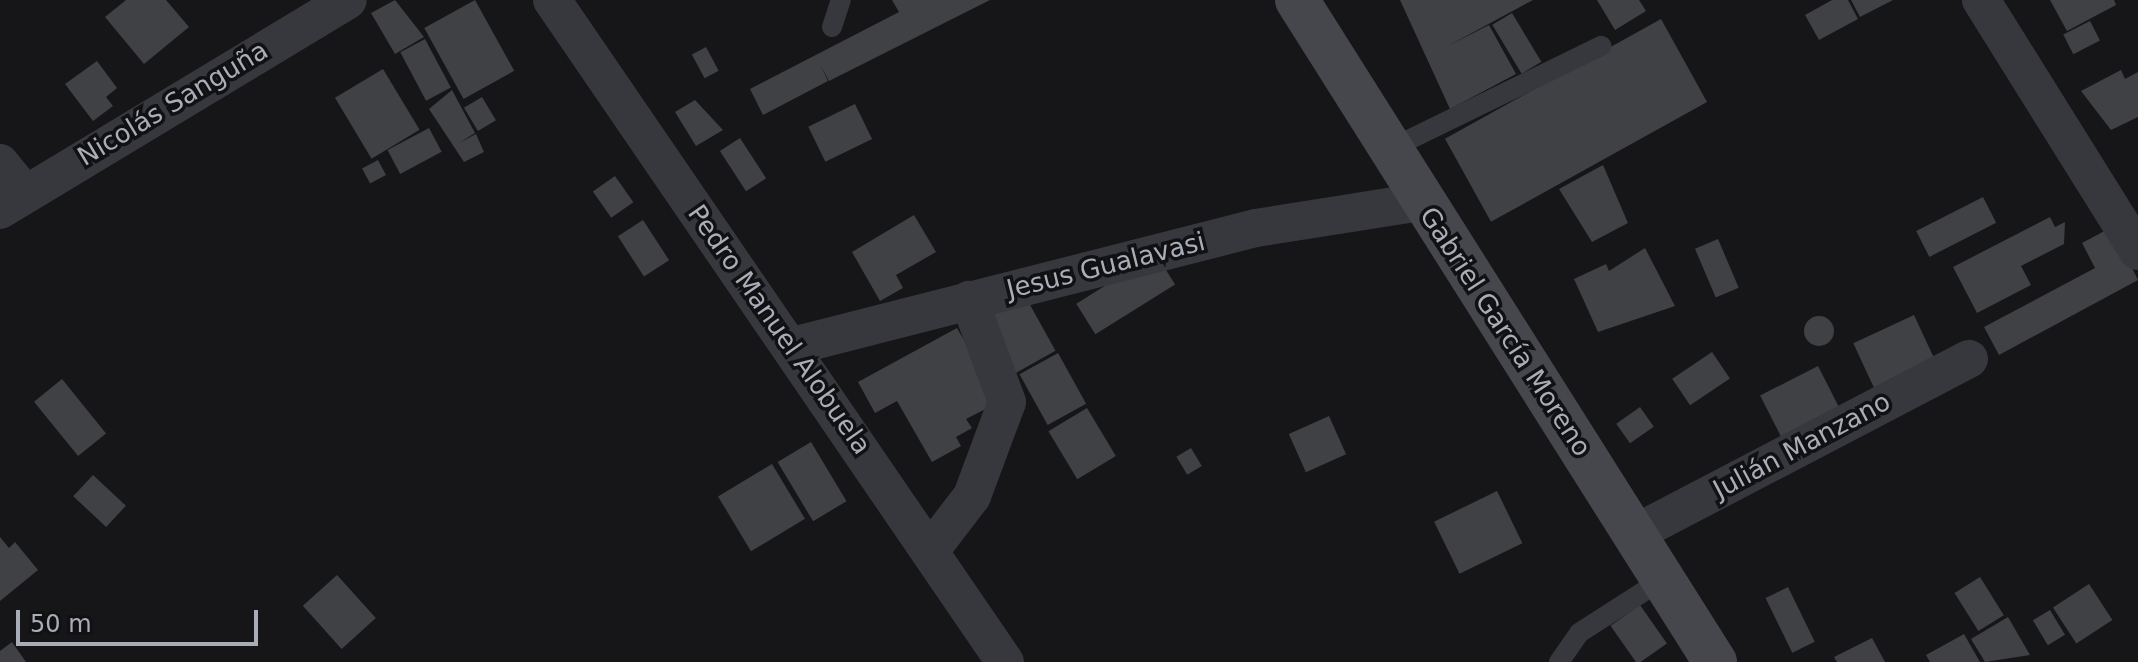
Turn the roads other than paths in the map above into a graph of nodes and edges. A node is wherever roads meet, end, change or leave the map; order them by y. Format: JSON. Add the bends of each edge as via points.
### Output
{"nodes":[{"id":1,"x":348,"y":0,"type":"edge"},
{"id":2,"x":552,"y":0,"type":"edge"},
{"id":3,"x":841,"y":0,"type":"edge"},
{"id":4,"x":1297,"y":0,"type":"edge"},
{"id":5,"x":1981,"y":0,"type":"edge"},
{"id":6,"x":832,"y":27,"type":"dead end"},
{"id":7,"x":1601,"y":46,"type":"dead end"},
{"id":8,"x":1392,"y":148,"type":"junction"},
{"id":9,"x":0,"y":163,"type":"edge"},
{"id":10,"x":12,"y":202,"type":"edge"},
{"id":11,"x":1421,"y":202,"type":"junction"},
{"id":12,"x":2138,"y":251,"type":"edge"},
{"id":13,"x":969,"y":300,"type":"junction"},
{"id":14,"x":793,"y":346,"type":"junction"},
{"id":15,"x":1969,"y":359,"type":"dead end"},
{"id":16,"x":1634,"y":534,"type":"junction"},
{"id":17,"x":930,"y":551,"type":"junction"},
{"id":18,"x":1663,"y":579,"type":"junction"},
{"id":19,"x":1005,"y":662,"type":"edge"},
{"id":20,"x":1559,"y":662,"type":"edge"},
{"id":21,"x":1715,"y":662,"type":"edge"}],
"edges":[{"from":1,"to":10,"type":"street","name":"Nicolás Sanguña"},
{"from":2,"to":14,"type":"street","name":"Pedro Manuel Alobuela","via":[[622,112]]},
{"from":3,"to":6,"type":"lane"},
{"from":4,"to":8,"type":"street","name":"Gabriel García Moreno"},
{"from":5,"to":12,"type":"street"},
{"from":7,"to":8,"type":"lane"},
{"from":8,"to":11,"type":"street","name":"Gabriel García Moreno"},
{"from":9,"to":10,"type":"street"},
{"from":11,"to":13,"type":"street","name":"Jesus Gualavasi","via":[[1256,228]]},
{"from":11,"to":16,"type":"street","name":"Gabriel García Moreno"},
{"from":13,"to":14,"type":"street","name":"Jesus Gualavasi"},
{"from":13,"to":17,"type":"street","via":[[1007,402],[972,496]]},
{"from":14,"to":17,"type":"street","name":"Pedro Manuel Alobuela"},
{"from":15,"to":16,"type":"street","name":"Julián Manzano"},
{"from":16,"to":18,"type":"street","name":"Gabriel García Moreno"},
{"from":17,"to":19,"type":"street","name":"Pedro Manuel Alobuela"},
{"from":18,"to":20,"type":"lane","via":[[1579,633]]},
{"from":18,"to":21,"type":"street","name":"Gabriel García Moreno"}]}
